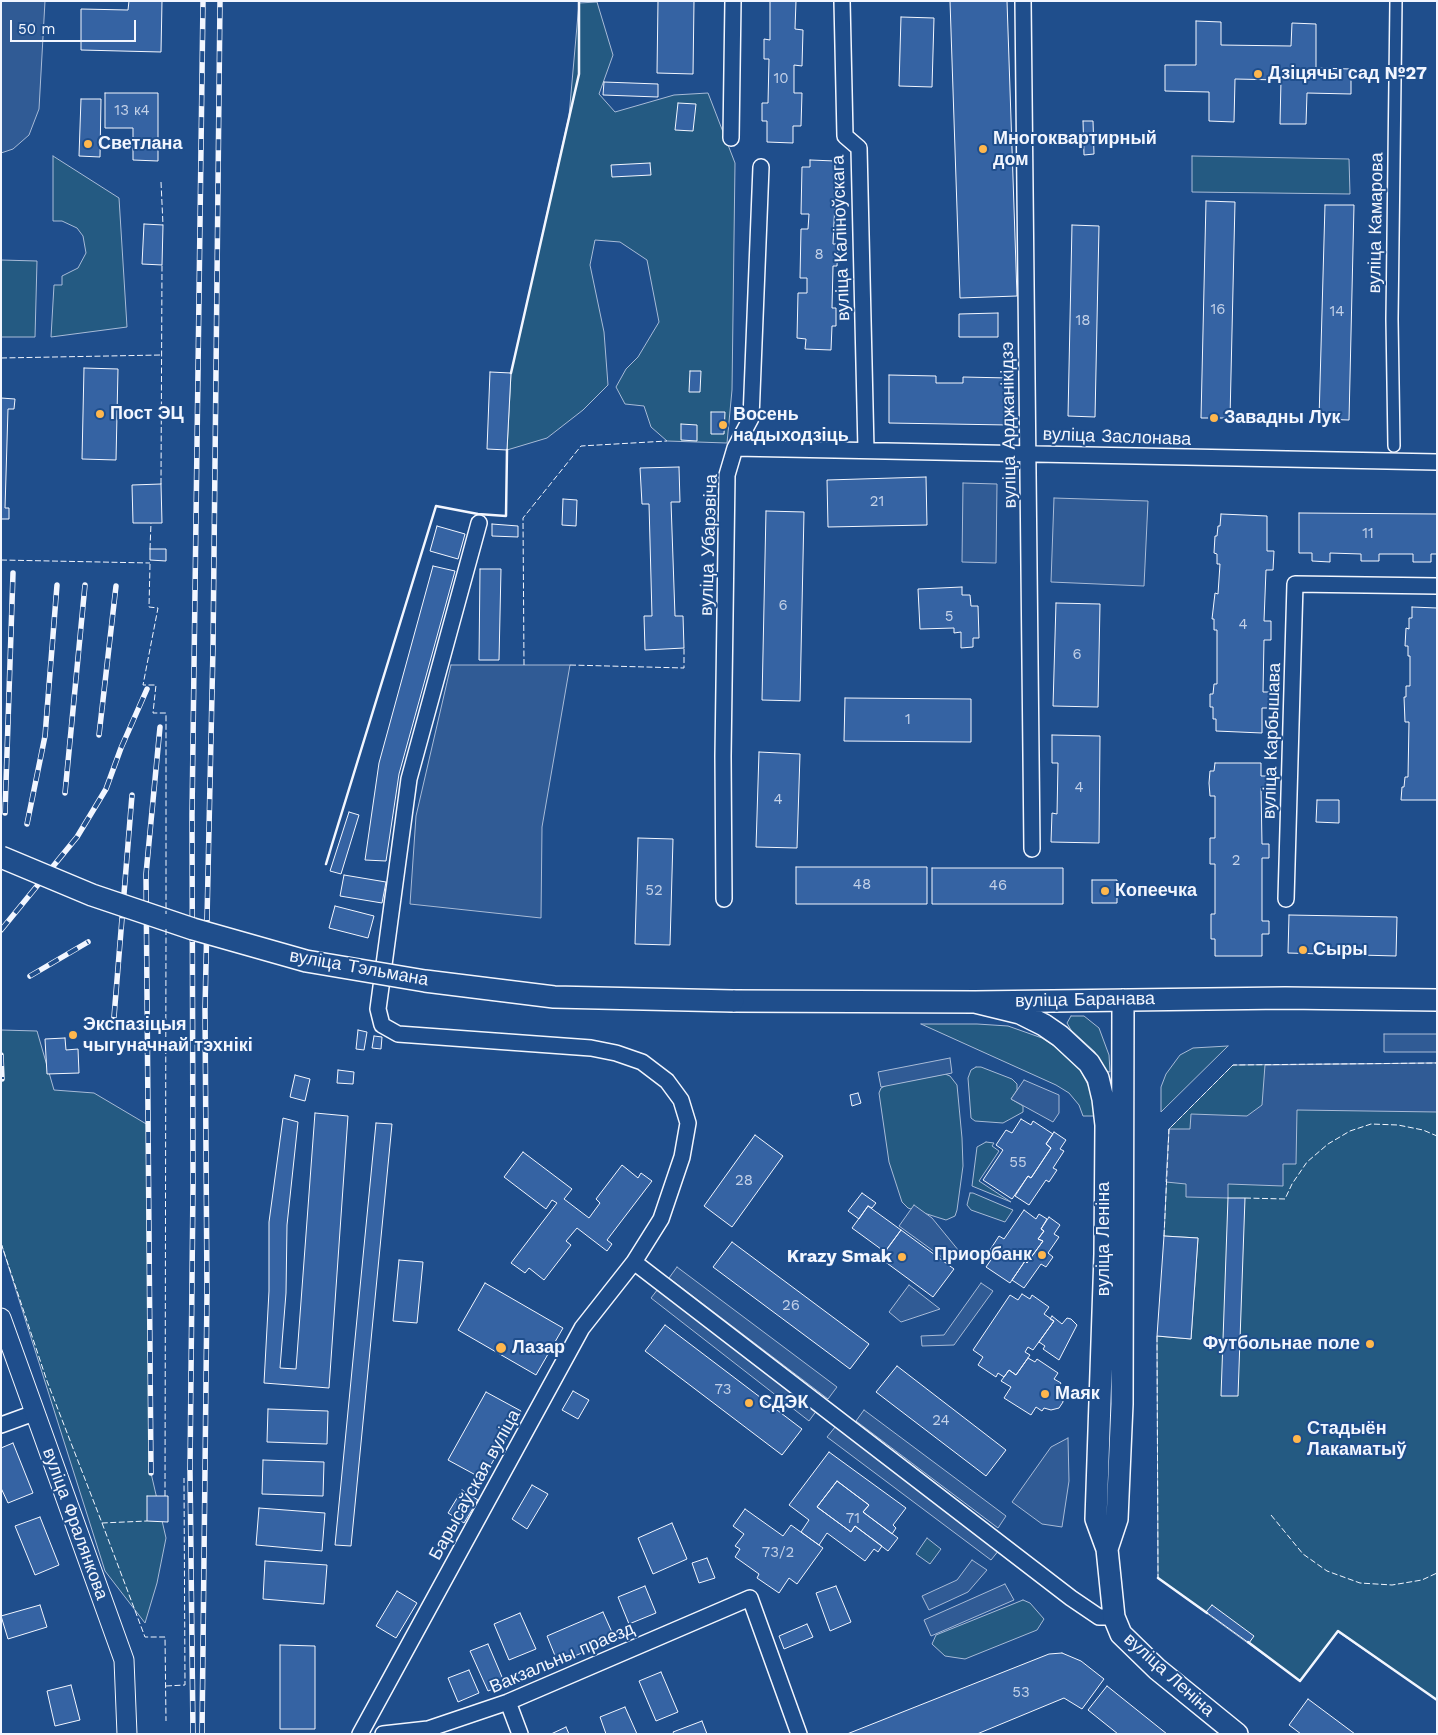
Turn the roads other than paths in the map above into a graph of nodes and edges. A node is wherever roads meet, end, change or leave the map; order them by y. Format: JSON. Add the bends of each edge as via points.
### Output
{"nodes":[{"id":1,"x":733,"y":1,"type":"edge"},
{"id":2,"x":842,"y":1,"type":"edge"},
{"id":3,"x":1023,"y":1,"type":"edge"},
{"id":4,"x":1396,"y":1,"type":"edge"},
{"id":5,"x":731,"y":138,"type":"dead end"},
{"id":6,"x":762,"y":167,"type":"dead end"},
{"id":7,"x":1394,"y":446,"type":"dead end"},
{"id":8,"x":735,"y":448,"type":"junction"},
{"id":9,"x":866,"y":450,"type":"junction"},
{"id":10,"x":1028,"y":453,"type":"junction"},
{"id":11,"x":1437,"y":462,"type":"edge"},
{"id":12,"x":479,"y":523,"type":"dead end"},
{"id":13,"x":1437,"y":586,"type":"edge"},
{"id":14,"x":1032,"y":849,"type":"dead end"},
{"id":15,"x":1,"y":857,"type":"edge"},
{"id":16,"x":724,"y":899,"type":"dead end"},
{"id":17,"x":1286,"y":899,"type":"dead end"},
{"id":18,"x":1123,"y":1000,"type":"junction"},
{"id":19,"x":1437,"y":1000,"type":"edge"},
{"id":20,"x":733,"y":1001,"type":"joint"},
{"id":21,"x":975,"y":1002,"type":"junction"},
{"id":22,"x":634,"y":1262,"type":"junction"},
{"id":23,"x":1,"y":1318,"type":"edge"},
{"id":24,"x":34,"y":1413,"type":"junction"},
{"id":25,"x":1,"y":1426,"type":"edge"},
{"id":26,"x":1107,"y":1549,"type":"junction"},
{"id":27,"x":1114,"y":1617,"type":"junction"},
{"id":28,"x":508,"y":1702,"type":"junction"},
{"id":29,"x":127,"y":1734,"type":"edge"},
{"id":30,"x":360,"y":1734,"type":"edge"},
{"id":31,"x":383,"y":1734,"type":"edge"},
{"id":32,"x":520,"y":1734,"type":"edge"},
{"id":33,"x":799,"y":1734,"type":"edge"},
{"id":34,"x":1237,"y":1734,"type":"edge"}],
"edges":[{"from":1,"to":5,"type":"street"},
{"from":2,"to":9,"type":"street","name":"вуліца Каліноўскага","via":[[845,136],[859,148]]},
{"from":3,"to":10,"type":"street","name":"вуліца Арджанікідзэ"},
{"from":4,"to":7,"type":"street","name":"вуліца Камарова","via":[[1392,319]]},
{"from":6,"to":8,"type":"street","name":"вуліца Убарэвіча","via":[[751,418]]},
{"from":8,"to":9,"type":"street","name":"вуліца Заслонава"},
{"from":8,"to":16,"type":"street","name":"вуліца Убарэвіча","via":[[727,475]]},
{"from":9,"to":10,"type":"street","name":"вуліца Заслонава"},
{"from":10,"to":11,"type":"street","name":"вуліца Заслонава"},
{"from":10,"to":14,"type":"street","name":"вуліца Арджанікідзэ"},
{"from":12,"to":22,"type":"street","name":"Барысаўская вуліца","via":[[409,779],[378,1009],[382,1025],[398,1034],[591,1048],[642,1062],[667,1081],[681,1100],[688,1123],[682,1157],[662,1219]]},
{"from":13,"to":17,"type":"street","name":"вуліца Карбышава","via":[[1295,584]]},
{"from":15,"to":20,"type":"main road","name":"вуліца Тэльмана","bridge":true,"via":[[101,898],[193,929],[306,961],[425,981],[554,997]]},
{"from":18,"to":19,"type":"main road","name":"вуліца Баранава"},
{"from":18,"to":21,"type":"main road","name":"вуліца Баранава"},
{"from":18,"to":26,"type":"main road","name":"вуліца Леніна","via":[[1122,1404],[1117,1518]]},
{"from":20,"to":21,"type":"main road","name":"вуліца Баранава"},
{"from":21,"to":26,"type":"main road","name":"вуліца Леніна","via":[[1020,1013],[1060,1036],[1088,1063],[1098,1078],[1106,1125],[1105,1263],[1096,1518]]},
{"from":22,"to":27,"type":"street","via":[[1072,1598],[1099,1617]]},
{"from":22,"to":30,"type":"street","name":"Барысаўская вуліца","via":[[582,1328]]},
{"from":23,"to":24,"type":"street","name":"вуліца Фралянкова"},
{"from":24,"to":25,"type":"street"},
{"from":24,"to":29,"type":"street","name":"вуліца Фралянкова","via":[[124,1660]]},
{"from":26,"to":27,"type":"main road","name":"вуліца Леніна"},
{"from":27,"to":34,"type":"main road","name":"вуліца Леніна","via":[[1121,1634],[1157,1669]]},
{"from":28,"to":31,"type":"street","name":"Вакзальны праезд","via":[[428,1729]]},
{"from":28,"to":32,"type":"street"},
{"from":28,"to":33,"type":"street","name":"Вакзальны праезд","via":[[750,1598]]}]}
